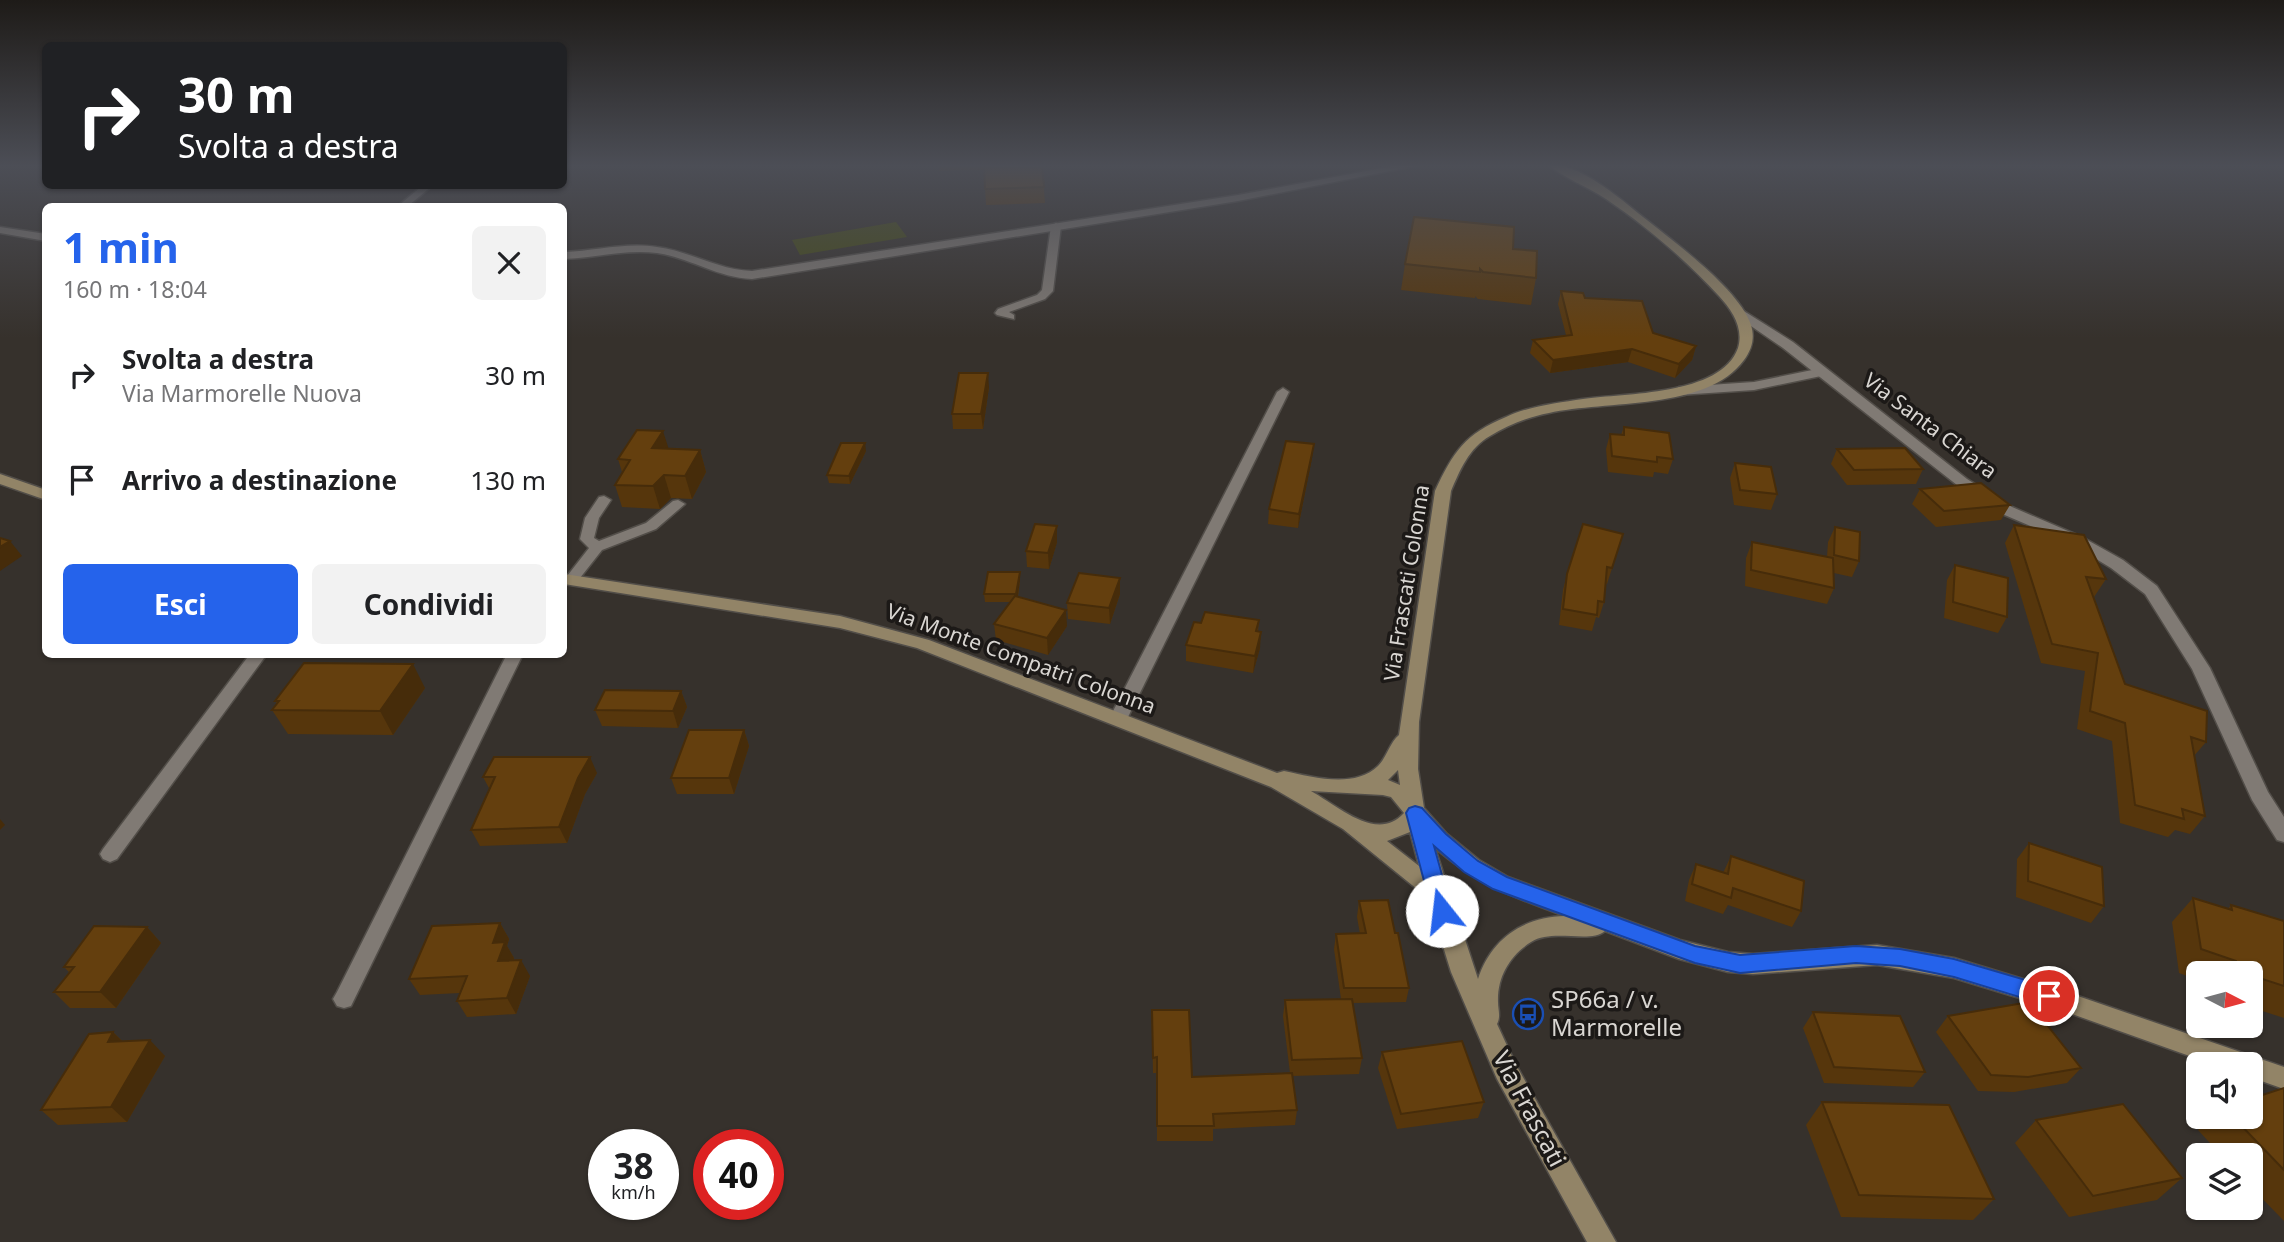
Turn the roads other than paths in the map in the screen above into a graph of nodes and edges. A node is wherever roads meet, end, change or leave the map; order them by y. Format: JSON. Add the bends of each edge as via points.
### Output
{"nodes":[{"id":1,"x":1082,"y":222,"type":"edge"},
{"id":2,"x":1643,"y":222,"type":"edge"},
{"id":3,"x":1056,"y":226,"type":"junction"},
{"id":4,"x":0,"y":230,"type":"edge"},
{"id":5,"x":42,"y":237,"type":"edge"},
{"id":6,"x":567,"y":256,"type":"edge"},
{"id":7,"x":1739,"y":312,"type":"junction"},
{"id":8,"x":1010,"y":317,"type":"dead end"},
{"id":9,"x":1822,"y":372,"type":"junction"},
{"id":10,"x":1677,"y":391,"type":"junction"},
{"id":11,"x":1283,"y":392,"type":"dead end"},
{"id":12,"x":0,"y":479,"type":"edge"},
{"id":13,"x":42,"y":494,"type":"edge"},
{"id":14,"x":604,"y":500,"type":"dead end"},
{"id":15,"x":678,"y":504,"type":"dead end"},
{"id":16,"x":597,"y":547,"type":"junction"},
{"id":17,"x":567,"y":580,"type":"edge"},
{"id":18,"x":256,"y":658,"type":"edge"},
{"id":19,"x":513,"y":658,"type":"edge"},
{"id":20,"x":1118,"y":719,"type":"junction"},
{"id":21,"x":1409,"y":722,"type":"junction"},
{"id":22,"x":1250,"y":770,"type":"junction"},
{"id":23,"x":1359,"y":786,"type":"junction"},
{"id":24,"x":1415,"y":813,"type":"junction"},
{"id":25,"x":1359,"y":829,"type":"junction"},
{"id":26,"x":2284,"y":834,"type":"edge"},
{"id":27,"x":110,"y":854,"type":"dead end"},
{"id":28,"x":1437,"y":893,"type":"junction"},
{"id":29,"x":1624,"y":930,"type":"junction"},
{"id":30,"x":1463,"y":972,"type":"joint"},
{"id":31,"x":344,"y":999,"type":"dead end"},
{"id":32,"x":2210,"y":1052,"type":"edge"},
{"id":33,"x":1506,"y":1071,"type":"junction"},
{"id":34,"x":2263,"y":1071,"type":"edge"},
{"id":35,"x":2284,"y":1078,"type":"edge"},
{"id":36,"x":1602,"y":1242,"type":"edge"}],
"edges":[{"from":1,"to":3,"type":"street"},
{"from":2,"to":7,"type":"street"},
{"from":3,"to":6,"type":"street","via":[[752,275],[732,276],[657,250]]},
{"from":3,"to":8,"type":"lane","via":[[1047,291],[1002,311]]},
{"from":4,"to":5,"type":"street"},
{"from":7,"to":9,"type":"street","name":"Via Santa Chiara"},
{"from":7,"to":10,"type":"street","name":"Via Frascati Colonna","via":[[1747,334],[1741,356],[1718,377]]},
{"from":9,"to":10,"type":"lane","via":[[1742,387]]},
{"from":9,"to":26,"type":"street","name":"Via Santa Chiara","via":[[1962,482],[2006,510],[2076,540],[2151,590],[2202,668],[2259,795]]},
{"from":10,"to":21,"type":"street","name":"Via Frascati Colonna","via":[[1573,404],[1518,417],[1478,438],[1455,461],[1443,491]]},
{"from":11,"to":20,"type":"lane"},
{"from":12,"to":13,"type":"street"},
{"from":14,"to":16,"type":"lane","via":[[587,533],[587,540]]},
{"from":15,"to":16,"type":"lane","via":[[651,526]]},
{"from":16,"to":17,"type":"lane"},
{"from":17,"to":20,"type":"street","name":"Via Monte Compatri Colonna","via":[[879,630]]},
{"from":18,"to":27,"type":"lane"},
{"from":19,"to":31,"type":"lane"},
{"from":20,"to":22,"type":"street","name":"Via Monte Compatri Colonna"},
{"from":21,"to":23,"type":"street","via":[[1395,764],[1379,779]]},
{"from":21,"to":24,"type":"street","name":"Via Frascati Colonna","via":[[1408,769]]},
{"from":22,"to":23,"type":"street","via":[[1303,783]]},
{"from":22,"to":25,"type":"street"},
{"from":23,"to":24,"type":"street","via":[[1398,792]]},
{"from":24,"to":25,"type":"street","via":[[1398,831],[1381,834]]},
{"from":24,"to":28,"type":"street","name":"Via Frascati Colonna"},
{"from":24,"to":29,"type":"street","via":[[1440,840],[1487,876]]},
{"from":25,"to":28,"type":"street"},
{"from":28,"to":30,"type":"street","name":"Via Frascati Colonna"},
{"from":29,"to":32,"type":"street","via":[[1740,964],[1856,955],[1927,962],[2072,1003]]},
{"from":29,"to":33,"type":"street","via":[[1541,928],[1520,937],[1502,954],[1490,976],[1486,1001]]},
{"from":30,"to":33,"type":"street","name":"Via Frascati"},
{"from":33,"to":36,"type":"street","name":"Via Frascati"},
{"from":34,"to":35,"type":"street"}]}
